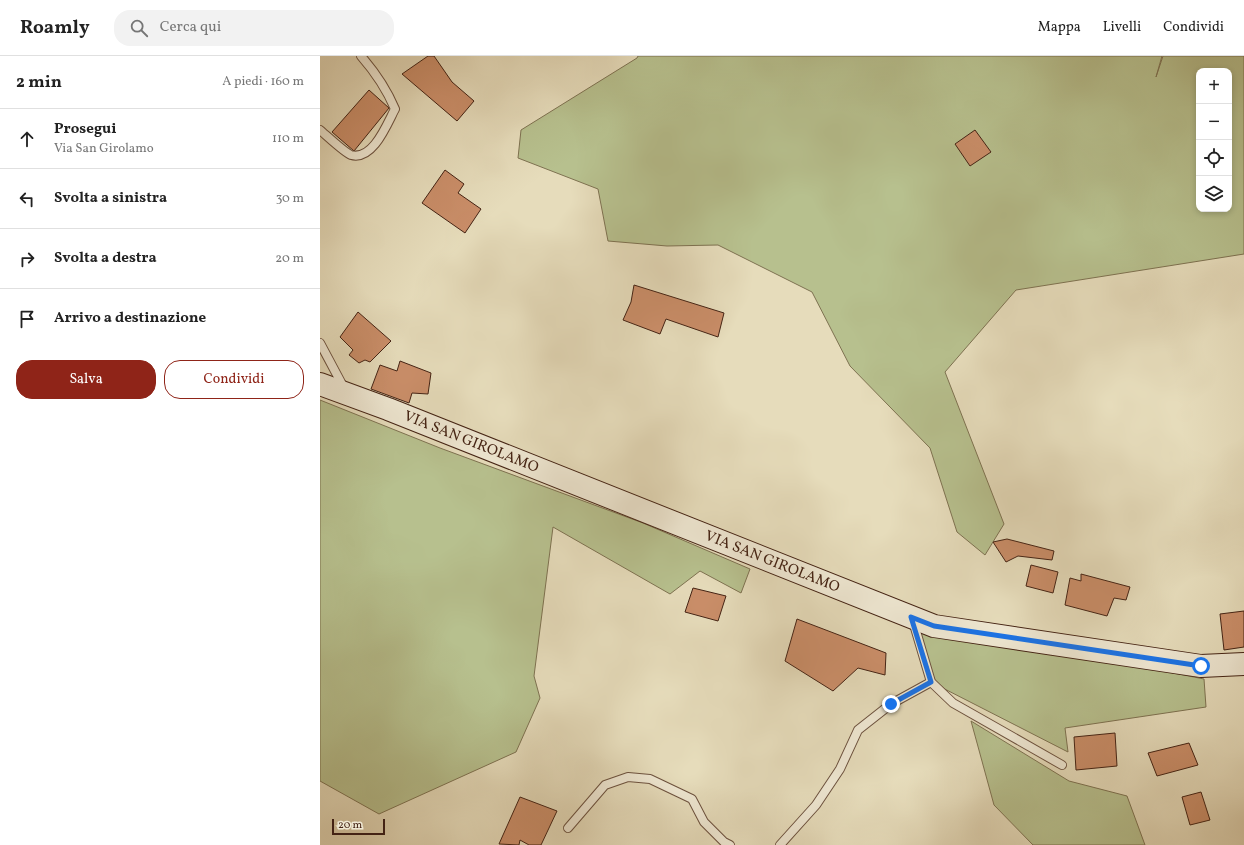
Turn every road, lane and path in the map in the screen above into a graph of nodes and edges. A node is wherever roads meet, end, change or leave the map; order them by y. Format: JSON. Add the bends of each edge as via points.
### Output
{"nodes":[{"id":1,"x":361,"y":56,"type":"edge"},
{"id":2,"x":320,"y":130,"type":"edge"},
{"id":3,"x":320,"y":344,"type":"edge"},
{"id":4,"x":320,"y":384,"type":"edge"},
{"id":5,"x":348,"y":394,"type":"junction"},
{"id":6,"x":911,"y":617,"type":"junction"},
{"id":7,"x":1244,"y":664,"type":"edge"},
{"id":8,"x":931,"y":682,"type":"junction"},
{"id":9,"x":1062,"y":765,"type":"dead end"},
{"id":10,"x":568,"y":828,"type":"dead end"},
{"id":11,"x":730,"y":845,"type":"edge"},
{"id":12,"x":780,"y":845,"type":"edge"}],
"edges":[{"from":1,"to":2,"type":"lane","via":[[376,75],[395,109],[374,148],[362,155],[351,155]]},
{"from":3,"to":5,"type":"lane"},
{"from":4,"to":5,"type":"street","name":"VIA SAN GIROLAMO"},
{"from":5,"to":6,"type":"street","name":"VIA SAN GIROLAMO"},
{"from":6,"to":7,"type":"street","name":"VIA SAN GIROLAMO","via":[[934,626],[1201,666]]},
{"from":6,"to":8,"type":"lane"},
{"from":8,"to":9,"type":"lane","via":[[953,702]]},
{"from":8,"to":12,"type":"lane","via":[[891,704],[858,730],[840,769],[816,805]]},
{"from":10,"to":11,"type":"lane","via":[[605,785],[628,777],[650,779],[692,799],[704,822]]}]}
